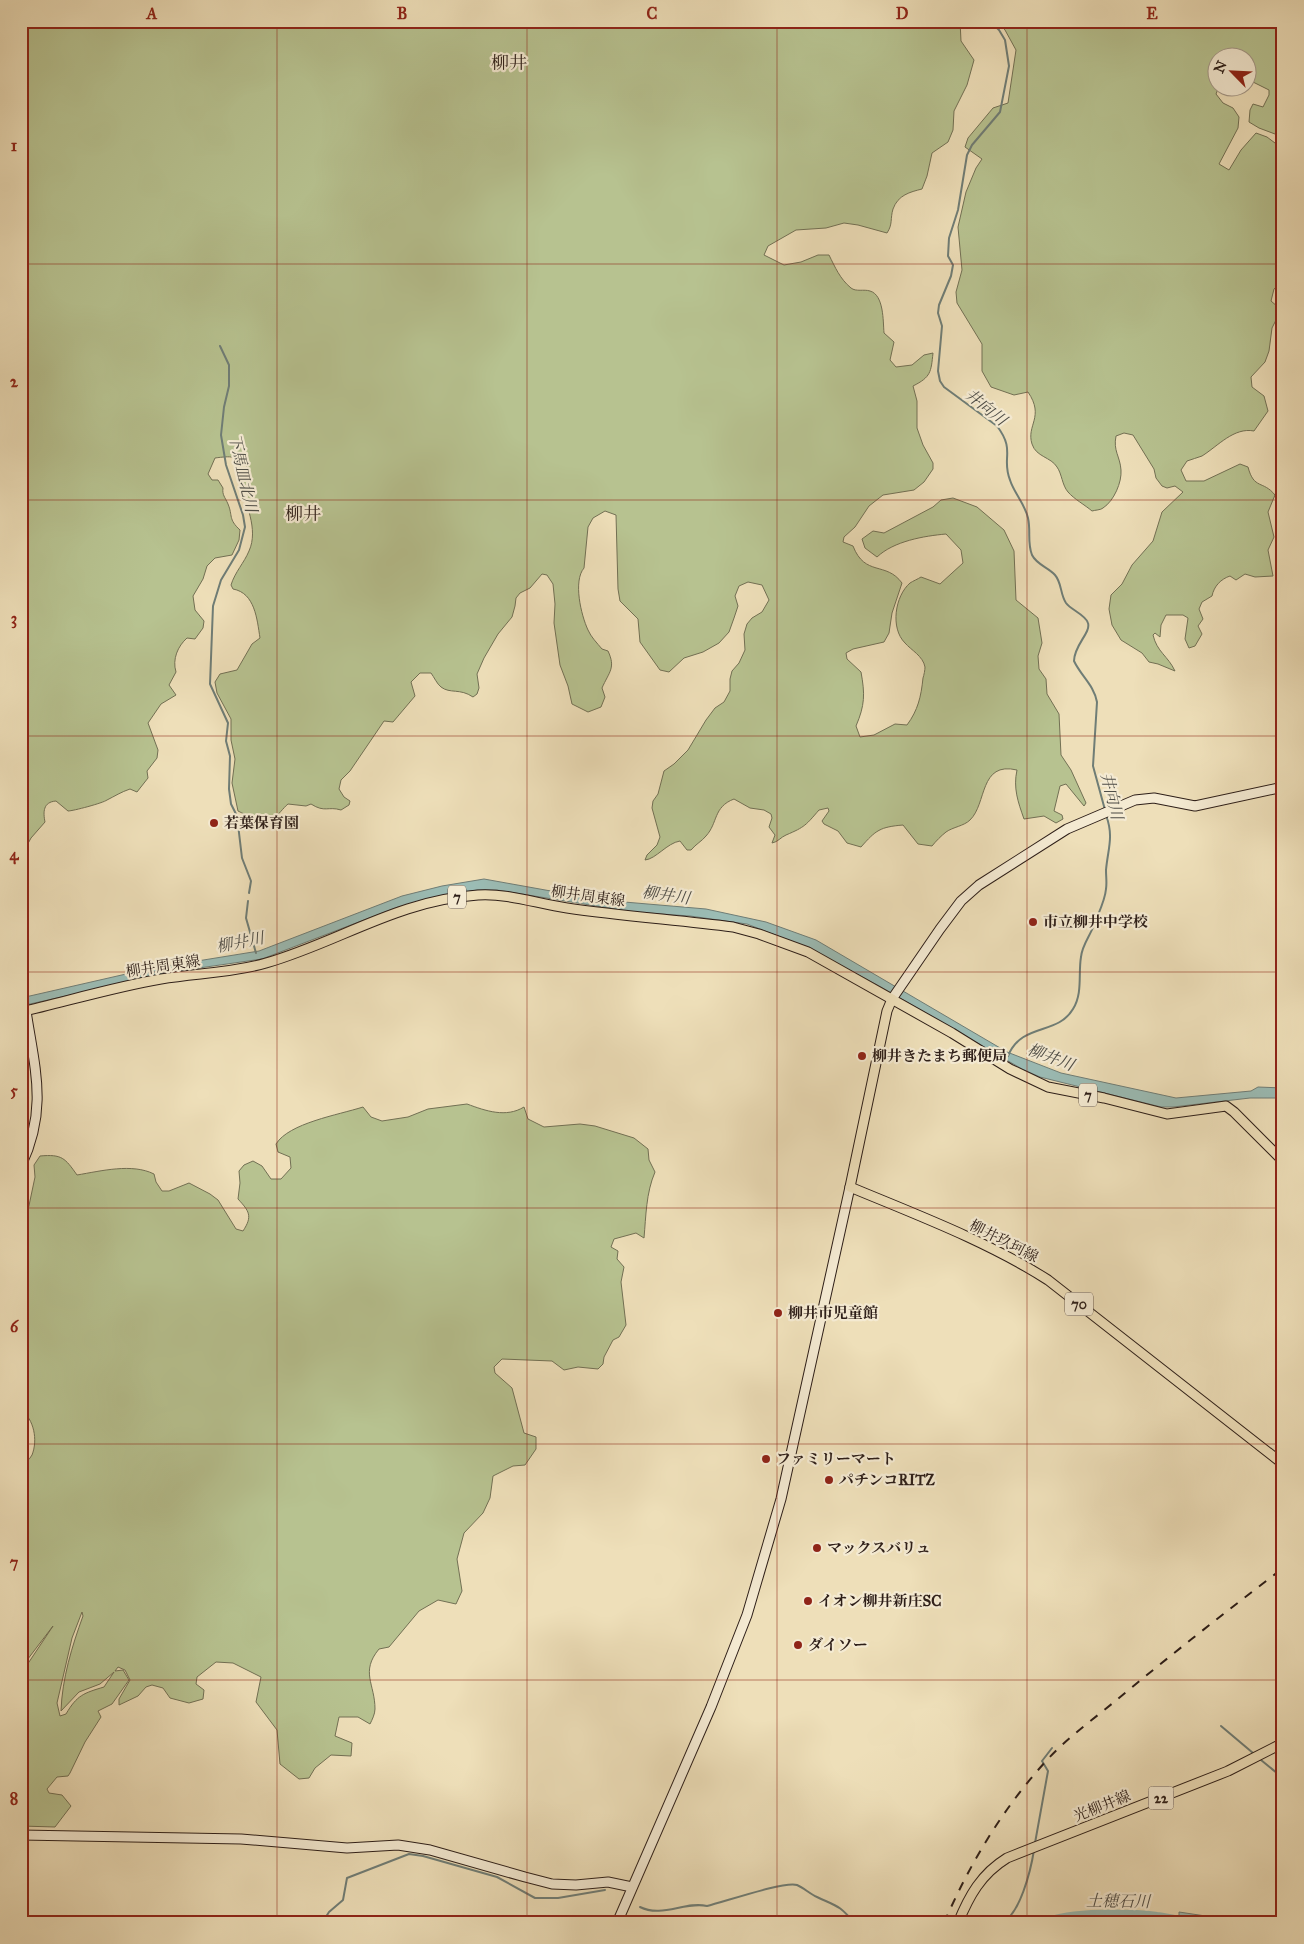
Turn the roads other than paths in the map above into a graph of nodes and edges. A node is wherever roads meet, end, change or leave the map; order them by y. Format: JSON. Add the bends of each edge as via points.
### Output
{"nodes":[{"id":1,"x":1283,"y":787,"type":"edge"},
{"id":2,"x":893,"y":997,"type":"junction"},
{"id":3,"x":24,"y":1012,"type":"edge"},
{"id":4,"x":1283,"y":1161,"type":"edge"},
{"id":5,"x":21,"y":1166,"type":"edge"},
{"id":6,"x":850,"y":1187,"type":"junction"},
{"id":7,"x":1283,"y":1464,"type":"edge"},
{"id":8,"x":1283,"y":1743,"type":"edge"},
{"id":9,"x":21,"y":1835,"type":"edge"},
{"id":10,"x":632,"y":1887,"type":"junction"},
{"id":11,"x":617,"y":1923,"type":"edge"},
{"id":12,"x":958,"y":1923,"type":"edge"}],
"edges":[{"from":1,"to":2,"type":"street","via":[[1195,806],[1144,798],[1067,829],[970,892]]},
{"from":2,"to":3,"type":"main road","name":"柳井周東線","number":"7","via":[[808,952],[744,930],[479,895],[435,901],[395,912],[264,964],[162,979]]},
{"from":2,"to":4,"type":"main road","name":"柳井周東線","number":"7","via":[[1010,1069],[1048,1087],[1167,1114],[1226,1106]]},
{"from":2,"to":6,"type":"main road","via":[[887,1011]]},
{"from":3,"to":5,"type":"street","via":[[38,1110],[30,1146]]},
{"from":6,"to":7,"type":"main road","name":"柳井玖珂線","number":"70","via":[[994,1249],[1042,1276]]},
{"from":6,"to":10,"type":"street","via":[[781,1498],[747,1615],[711,1707]]},
{"from":8,"to":12,"type":"main road","name":"光柳井線","number":"22","via":[[1228,1771],[1007,1858],[988,1872],[970,1894]]},
{"from":9,"to":10,"type":"street","via":[[241,1839],[347,1848],[398,1845],[430,1850],[552,1884],[608,1882]]},
{"from":10,"to":11,"type":"street"}]}
